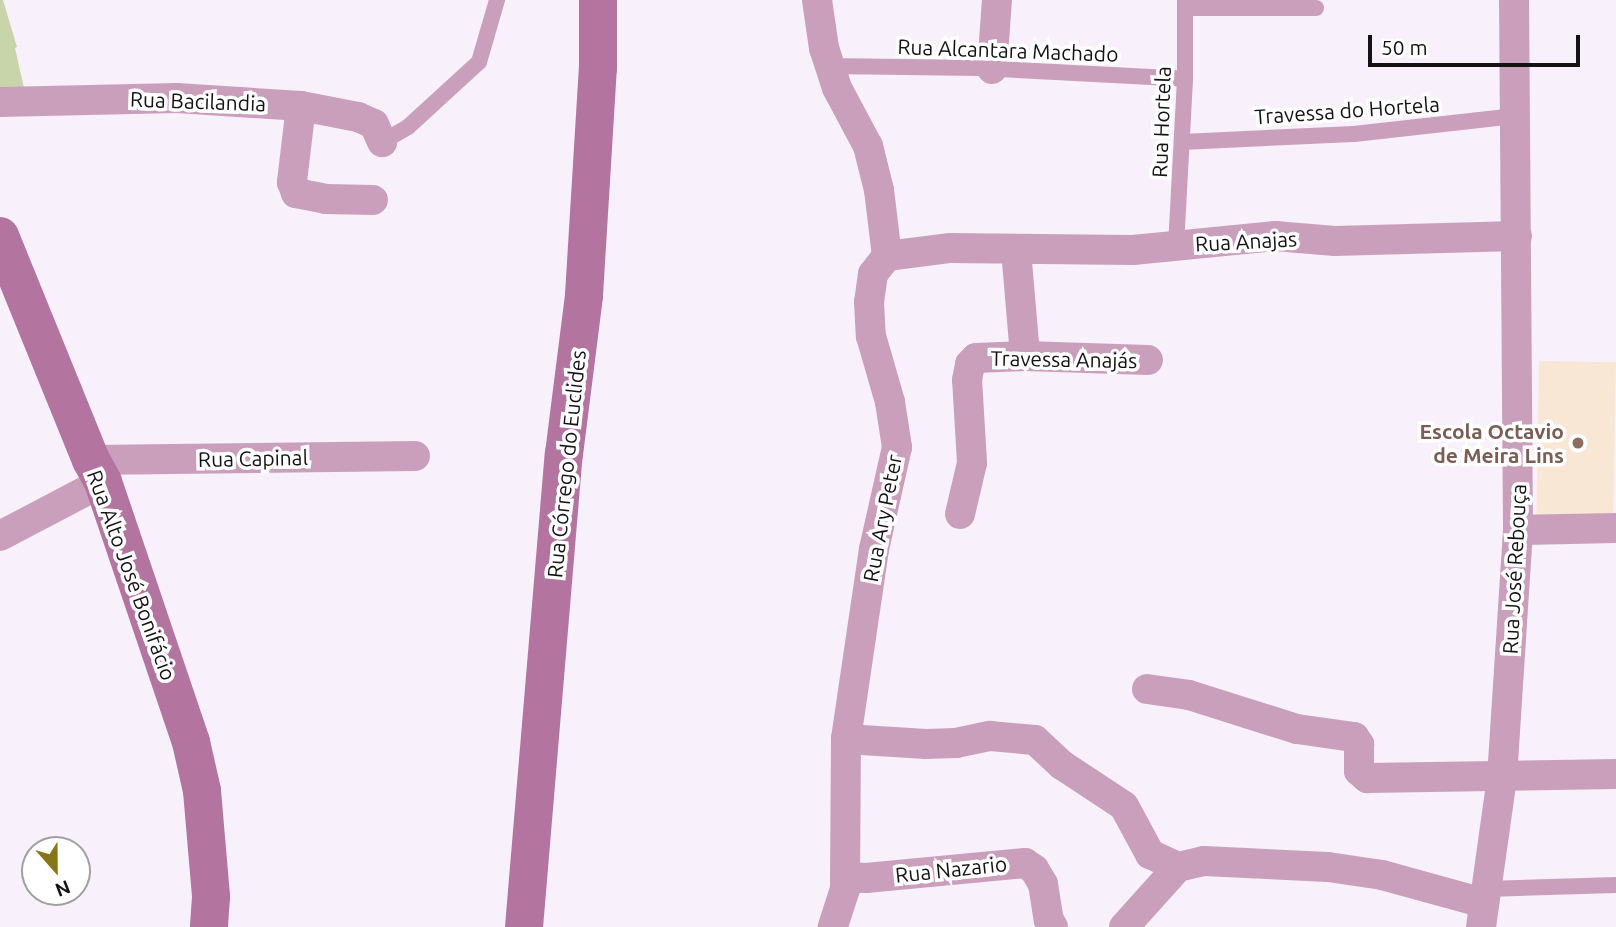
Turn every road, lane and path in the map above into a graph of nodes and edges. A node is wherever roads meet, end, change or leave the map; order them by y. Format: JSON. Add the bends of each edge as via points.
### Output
{"nodes":[{"id":1,"x":497,"y":0,"type":"edge"},
{"id":2,"x":598,"y":0,"type":"edge"},
{"id":3,"x":817,"y":0,"type":"edge"},
{"id":4,"x":997,"y":0,"type":"edge"},
{"id":5,"x":1514,"y":0,"type":"edge"},
{"id":6,"x":1185,"y":4,"type":"edge"},
{"id":7,"x":1316,"y":8,"type":"dead end"},
{"id":8,"x":830,"y":66,"type":"junction"},
{"id":9,"x":992,"y":69,"type":"junction"},
{"id":10,"x":1185,"y":79,"type":"junction"},
{"id":11,"x":0,"y":102,"type":"edge"},
{"id":12,"x":301,"y":106,"type":"junction"},
{"id":13,"x":1515,"y":116,"type":"junction"},
{"id":14,"x":382,"y":142,"type":"joint"},
{"id":15,"x":1182,"y":142,"type":"junction"},
{"id":16,"x":373,"y":200,"type":"dead end"},
{"id":17,"x":0,"y":236,"type":"edge"},
{"id":18,"x":1517,"y":236,"type":"junction"},
{"id":19,"x":1176,"y":246,"type":"junction"},
{"id":20,"x":1016,"y":250,"type":"junction"},
{"id":21,"x":887,"y":256,"type":"junction"},
{"id":22,"x":1025,"y":356,"type":"junction"},
{"id":23,"x":1148,"y":360,"type":"dead end"},
{"id":24,"x":415,"y":456,"type":"dead end"},
{"id":25,"x":97,"y":471,"type":"junction"},
{"id":26,"x":960,"y":514,"type":"dead end"},
{"id":27,"x":1616,"y":528,"type":"edge"},
{"id":28,"x":1518,"y":530,"type":"junction"},
{"id":29,"x":0,"y":536,"type":"edge"},
{"id":30,"x":1147,"y":689,"type":"dead end"},
{"id":31,"x":846,"y":739,"type":"junction"},
{"id":32,"x":1616,"y":774,"type":"edge"},
{"id":33,"x":1502,"y":778,"type":"junction"},
{"id":34,"x":1178,"y":867,"type":"junction"},
{"id":35,"x":846,"y":877,"type":"junction"},
{"id":36,"x":1616,"y":885,"type":"edge"},
{"id":37,"x":1484,"y":906,"type":"edge"},
{"id":38,"x":209,"y":927,"type":"edge"},
{"id":39,"x":524,"y":927,"type":"edge"},
{"id":40,"x":833,"y":927,"type":"edge"},
{"id":41,"x":1054,"y":927,"type":"edge"},
{"id":42,"x":1124,"y":927,"type":"edge"}],
"edges":[{"from":1,"to":14,"type":"lane","via":[[479,61],[408,127]]},
{"from":2,"to":39,"type":"main road","name":"Rua Córrego do Euclides","via":[[584,295],[564,454]]},
{"from":3,"to":8,"type":"street"},
{"from":4,"to":9,"type":"street"},
{"from":5,"to":13,"type":"street","name":"Rua José Rebouça"},
{"from":6,"to":7,"type":"lane"},
{"from":6,"to":10,"type":"lane","name":"Rua Hortela"},
{"from":8,"to":9,"type":"lane","name":"Rua Alcantara Machado"},
{"from":8,"to":21,"type":"street","via":[[868,146]]},
{"from":9,"to":10,"type":"lane","name":"Rua Alcantara Machado"},
{"from":10,"to":15,"type":"lane","name":"Rua Hortela"},
{"from":11,"to":12,"type":"street","name":"Rua Bacilandia","via":[[138,98]]},
{"from":12,"to":14,"type":"street","name":"Rua Bacilandia","via":[[373,124]]},
{"from":12,"to":16,"type":"street","via":[[293,188],[305,196]]},
{"from":13,"to":15,"type":"lane","name":"Travessa do Hortela","via":[[1354,134]]},
{"from":13,"to":18,"type":"street","name":"Rua José Rebouça"},
{"from":15,"to":19,"type":"lane","name":"Rua Hortela"},
{"from":17,"to":25,"type":"main road","name":"Rua Alto José Bonifácio"},
{"from":18,"to":19,"type":"street","name":"Rua Anajas","via":[[1335,241],[1275,236]]},
{"from":18,"to":28,"type":"street","name":"Rua José Rebouça"},
{"from":19,"to":20,"type":"street","name":"Rua Anajas"},
{"from":20,"to":21,"type":"street","name":"Rua Anajas","via":[[950,248]]},
{"from":20,"to":22,"type":"street"},
{"from":21,"to":31,"type":"street","name":"Rua Ary Peter","via":[[873,274],[869,302],[871,336],[897,447],[874,549]]},
{"from":22,"to":23,"type":"street","name":"Travessa Anajás"},
{"from":22,"to":26,"type":"street","name":"Travessa Anajás","via":[[976,358],[970,364],[967,393],[972,463]]},
{"from":24,"to":25,"type":"street","name":"Rua Capinal"},
{"from":25,"to":29,"type":"street"},
{"from":25,"to":38,"type":"main road","name":"Rua Alto José Bonifácio","via":[[194,754],[202,791],[211,897]]},
{"from":27,"to":28,"type":"street"},
{"from":28,"to":33,"type":"street","name":"Rua José Rebouça"},
{"from":30,"to":33,"type":"street","via":[[1189,695],[1297,729],[1354,737],[1359,744],[1359,771],[1367,778]]},
{"from":31,"to":34,"type":"street","via":[[926,744],[990,736],[1035,740],[1124,806],[1150,854]]},
{"from":31,"to":35,"type":"street","name":"Rua Ary Peter"},
{"from":32,"to":33,"type":"street"},
{"from":33,"to":37,"type":"street","name":"Rua José Rebouça"},
{"from":34,"to":37,"type":"street","via":[[1236,861],[1328,867],[1382,875]]},
{"from":34,"to":42,"type":"street"},
{"from":35,"to":40,"type":"street","name":"Rua Ary Peter"},
{"from":35,"to":41,"type":"street","name":"Rua Nazario","via":[[1025,863],[1043,884]]},
{"from":36,"to":37,"type":"lane"}]}
